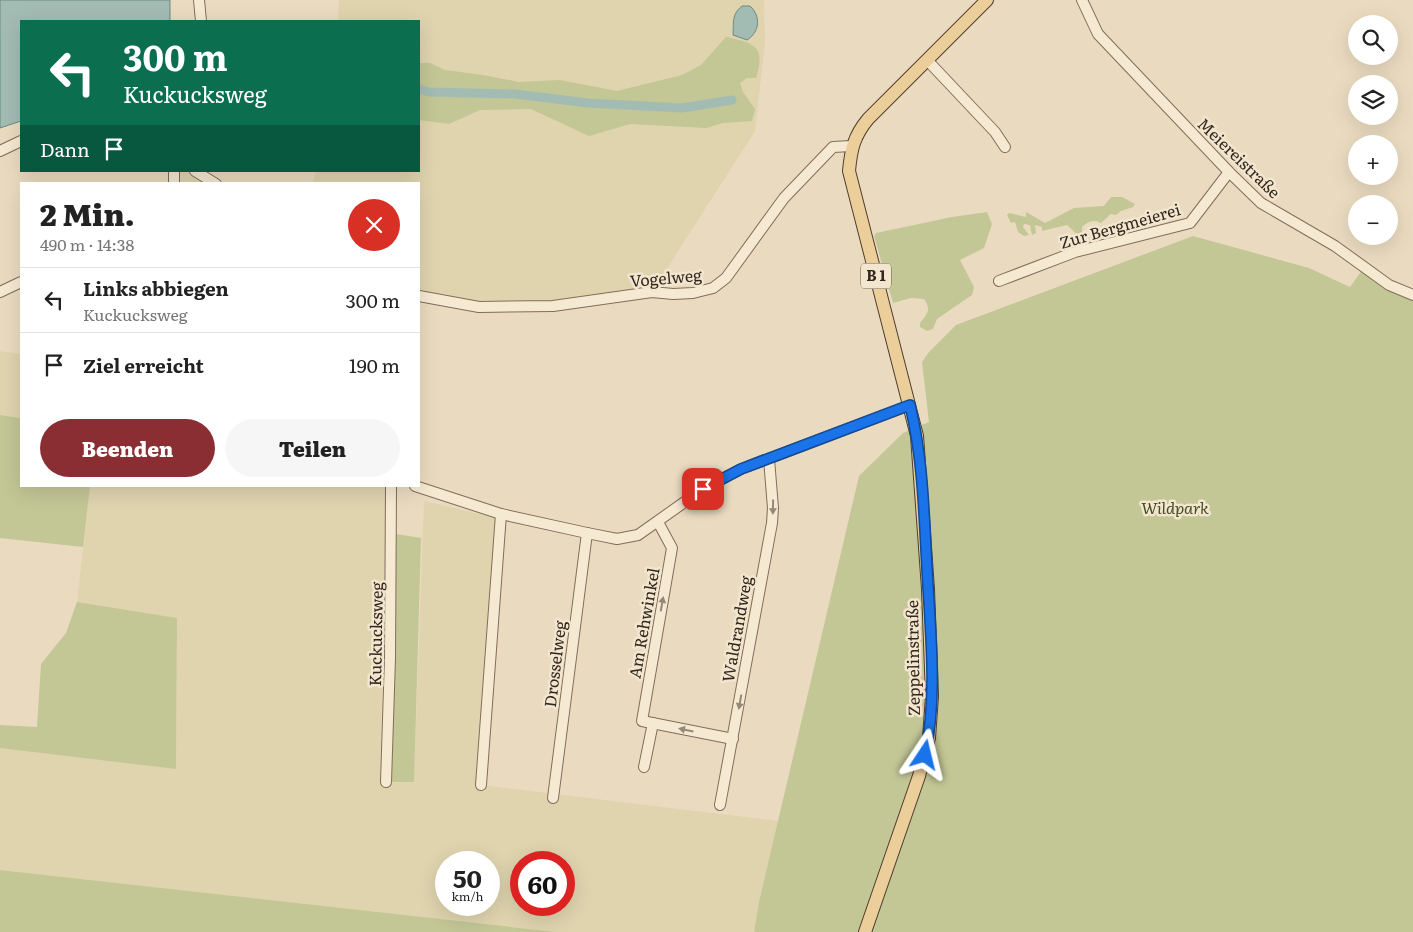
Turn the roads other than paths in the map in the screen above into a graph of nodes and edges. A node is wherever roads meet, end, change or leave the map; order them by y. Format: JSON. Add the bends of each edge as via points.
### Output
{"nodes":[{"id":1,"x":199,"y":0,"type":"edge"},
{"id":2,"x":987,"y":0,"type":"edge"},
{"id":3,"x":1082,"y":0,"type":"edge"},
{"id":4,"x":201,"y":20,"type":"edge"},
{"id":5,"x":927,"y":60,"type":"junction"},
{"id":6,"x":20,"y":141,"type":"edge"},
{"id":7,"x":851,"y":146,"type":"junction"},
{"id":8,"x":1004,"y":147,"type":"dead end"},
{"id":9,"x":0,"y":151,"type":"edge"},
{"id":10,"x":197,"y":172,"type":"edge"},
{"id":11,"x":1229,"y":172,"type":"junction"},
{"id":12,"x":213,"y":182,"type":"edge"},
{"id":13,"x":999,"y":281,"type":"dead end"},
{"id":14,"x":20,"y":282,"type":"edge"},
{"id":15,"x":0,"y":292,"type":"edge"},
{"id":16,"x":1413,"y":295,"type":"edge"},
{"id":17,"x":420,"y":296,"type":"edge"},
{"id":18,"x":910,"y":405,"type":"junction"},
{"id":19,"x":769,"y":458,"type":"junction"},
{"id":20,"x":391,"y":487,"type":"edge"},
{"id":21,"x":418,"y":487,"type":"edge"},
{"id":22,"x":502,"y":514,"type":"junction"},
{"id":23,"x":658,"y":522,"type":"junction"},
{"id":24,"x":587,"y":533,"type":"junction"},
{"id":25,"x":653,"y":723,"type":"junction"},
{"id":26,"x":733,"y":740,"type":"junction"},
{"id":27,"x":644,"y":767,"type":"dead end"},
{"id":28,"x":386,"y":782,"type":"dead end"},
{"id":29,"x":481,"y":785,"type":"dead end"},
{"id":30,"x":553,"y":798,"type":"dead end"},
{"id":31,"x":720,"y":805,"type":"dead end"},
{"id":32,"x":865,"y":932,"type":"edge"}],
"edges":[{"from":1,"to":4,"type":"street"},
{"from":2,"to":5,"type":"main road","number":"B 1"},
{"from":3,"to":11,"type":"street","name":"Meiereistraße","via":[[1098,34]]},
{"from":5,"to":7,"type":"main road","number":"B 1","via":[[858,130]]},
{"from":5,"to":8,"type":"street","via":[[995,132]]},
{"from":6,"to":9,"type":"street"},
{"from":7,"to":17,"type":"street","name":"Vogelweg","via":[[833,147],[784,198],[726,278],[713,288],[693,293],[652,292],[553,306],[479,307]]},
{"from":7,"to":18,"type":"main road","number":"B 1","via":[[849,171]]},
{"from":10,"to":12,"type":"street"},
{"from":11,"to":13,"type":"street","name":"Zur Bergmeierei","via":[[1190,223],[1075,252]]},
{"from":11,"to":16,"type":"street","name":"Meiereistraße","via":[[1274,212],[1335,246],[1389,285]]},
{"from":14,"to":15,"type":"street"},
{"from":18,"to":19,"type":"street"},
{"from":18,"to":32,"type":"main road","name":"Zeppelinstraße","number":"B 1","via":[[922,485],[932,672],[931,716],[920,776]]},
{"from":19,"to":23,"type":"street","via":[[703,489]]},
{"from":19,"to":26,"type":"street","name":"Waldrandweg","one_way":true,"via":[[772,523]]},
{"from":20,"to":28,"type":"street","name":"Kuckucksweg","via":[[392,600]]},
{"from":21,"to":22,"type":"street"},
{"from":22,"to":24,"type":"street"},
{"from":22,"to":29,"type":"street"},
{"from":23,"to":24,"type":"street","via":[[638,535],[617,539]]},
{"from":25,"to":23,"type":"street","name":"Am Rehwinkel","one_way":true,"via":[[642,721],[672,548]]},
{"from":24,"to":30,"type":"street","name":"Drosselweg"},
{"from":26,"to":25,"type":"street","one_way":true},
{"from":25,"to":27,"type":"street"},
{"from":26,"to":31,"type":"street","name":"Waldrandweg"}]}
